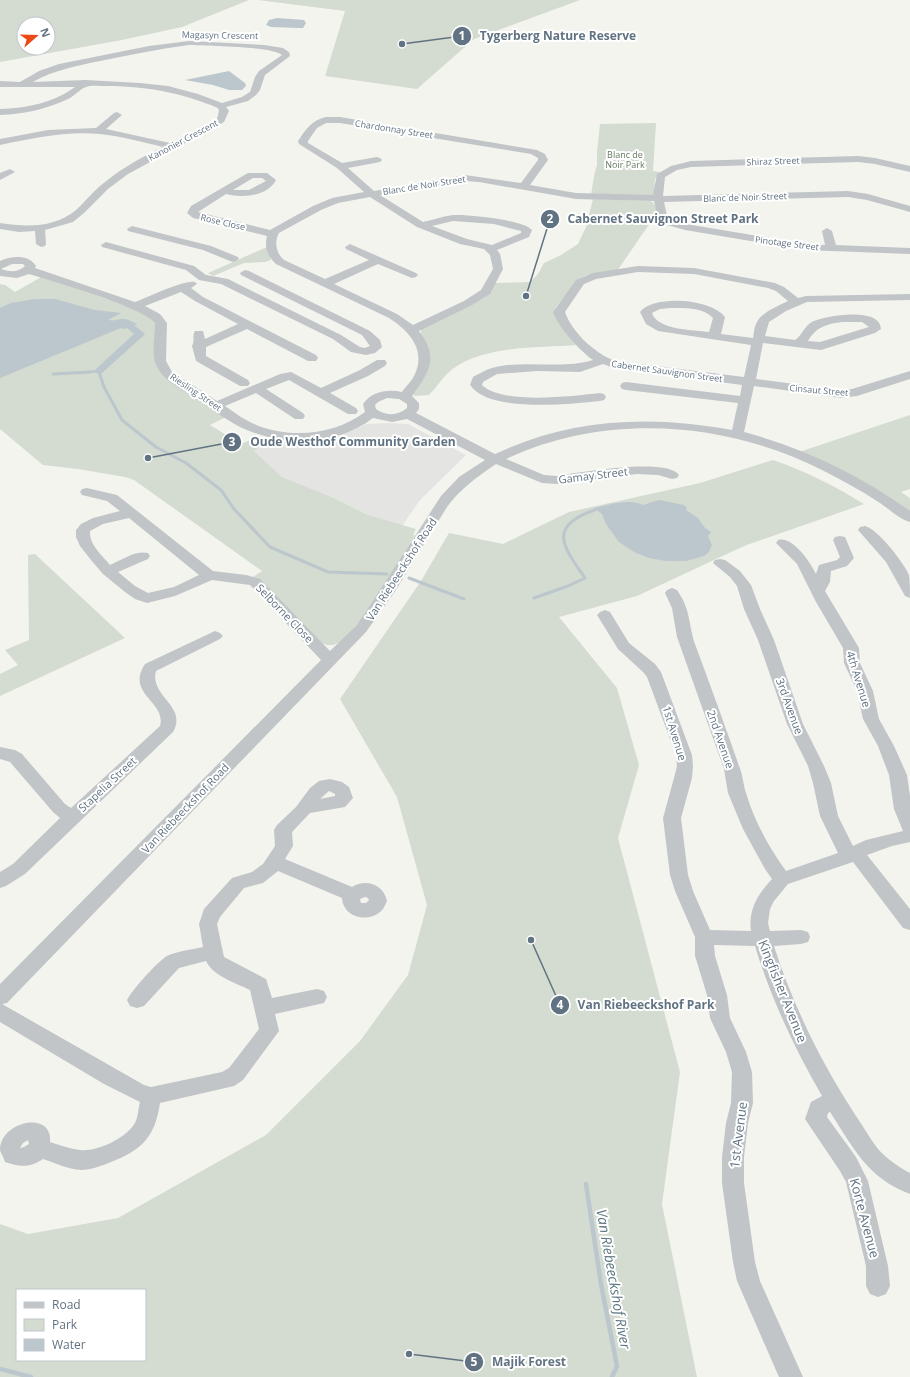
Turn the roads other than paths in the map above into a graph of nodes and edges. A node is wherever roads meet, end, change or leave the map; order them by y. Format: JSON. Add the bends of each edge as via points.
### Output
{"nodes":[{"id":1,"x":86,"y":83,"type":"junction"},
{"id":2,"x":0,"y":84,"type":"edge"},
{"id":3,"x":22,"y":85,"type":"junction"},
{"id":4,"x":221,"y":106,"type":"junction"},
{"id":5,"x":0,"y":112,"type":"edge"},
{"id":6,"x":117,"y":115,"type":"dead end"},
{"id":7,"x":98,"y":132,"type":"junction"},
{"id":8,"x":0,"y":142,"type":"edge"},
{"id":9,"x":173,"y":147,"type":"junction"},
{"id":10,"x":377,"y":160,"type":"dead end"},
{"id":11,"x":340,"y":166,"type":"junction"},
{"id":12,"x":910,"y":169,"type":"edge"},
{"id":13,"x":10,"y":172,"type":"dead end"},
{"id":14,"x":0,"y":177,"type":"edge"},
{"id":15,"x":524,"y":187,"type":"junction"},
{"id":16,"x":226,"y":191,"type":"dead end"},
{"id":17,"x":371,"y":194,"type":"junction"},
{"id":18,"x":658,"y":198,"type":"junction"},
{"id":19,"x":910,"y":209,"type":"edge"},
{"id":20,"x":421,"y":225,"type":"junction"},
{"id":21,"x":40,"y":227,"type":"junction"},
{"id":22,"x":3,"y":229,"type":"edge"},
{"id":23,"x":132,"y":229,"type":"dead end"},
{"id":24,"x":827,"y":231,"type":"dead end"},
{"id":25,"x":272,"y":234,"type":"junction"},
{"id":26,"x":182,"y":242,"type":"junction"},
{"id":27,"x":41,"y":244,"type":"dead end"},
{"id":28,"x":106,"y":245,"type":"dead end"},
{"id":29,"x":350,"y":248,"type":"dead end"},
{"id":30,"x":831,"y":248,"type":"junction"},
{"id":31,"x":491,"y":249,"type":"junction"},
{"id":32,"x":910,"y":251,"type":"edge"},
{"id":33,"x":157,"y":258,"type":"junction"},
{"id":34,"x":234,"y":258,"type":"dead end"},
{"id":35,"x":378,"y":260,"type":"junction"},
{"id":36,"x":3,"y":262,"type":"edge"},
{"id":37,"x":144,"y":267,"type":"dead end"},
{"id":38,"x":29,"y":270,"type":"junction"},
{"id":39,"x":0,"y":272,"type":"edge"},
{"id":40,"x":245,"y":273,"type":"dead end"},
{"id":41,"x":412,"y":275,"type":"dead end"},
{"id":42,"x":203,"y":278,"type":"junction"},
{"id":43,"x":324,"y":284,"type":"junction"},
{"id":44,"x":182,"y":288,"type":"junction"},
{"id":45,"x":910,"y":297,"type":"edge"},
{"id":46,"x":796,"y":302,"type":"junction"},
{"id":47,"x":135,"y":306,"type":"junction"},
{"id":48,"x":248,"y":324,"type":"junction"},
{"id":49,"x":412,"y":330,"type":"junction"},
{"id":50,"x":714,"y":336,"type":"junction"},
{"id":51,"x":758,"y":341,"type":"junction"},
{"id":52,"x":795,"y":344,"type":"junction"},
{"id":53,"x":312,"y":358,"type":"dead end"},
{"id":54,"x":601,"y":361,"type":"junction"},
{"id":55,"x":381,"y":363,"type":"dead end"},
{"id":56,"x":910,"y":375,"type":"edge"},
{"id":57,"x":749,"y":382,"type":"junction"},
{"id":58,"x":250,"y":385,"type":"junction"},
{"id":59,"x":626,"y":386,"type":"dead end"},
{"id":60,"x":322,"y":392,"type":"junction"},
{"id":61,"x":404,"y":397,"type":"junction"},
{"id":62,"x":600,"y":397,"type":"dead end"},
{"id":63,"x":745,"y":400,"type":"junction"},
{"id":64,"x":215,"y":406,"type":"junction"},
{"id":65,"x":352,"y":411,"type":"dead end"},
{"id":66,"x":372,"y":413,"type":"junction"},
{"id":67,"x":407,"y":414,"type":"junction"},
{"id":68,"x":299,"y":416,"type":"dead end"},
{"id":69,"x":737,"y":434,"type":"junction"},
{"id":70,"x":494,"y":459,"type":"junction"},
{"id":71,"x":672,"y":475,"type":"dead end"},
{"id":72,"x":87,"y":492,"type":"dead end"},
{"id":73,"x":132,"y":513,"type":"junction"},
{"id":74,"x":910,"y":518,"type":"edge"},
{"id":75,"x":865,"y":530,"type":"dead end"},
{"id":76,"x":840,"y":540,"type":"dead end"},
{"id":77,"x":783,"y":543,"type":"dead end"},
{"id":78,"x":143,"y":556,"type":"dead end"},
{"id":79,"x":720,"y":563,"type":"dead end"},
{"id":80,"x":108,"y":570,"type":"junction"},
{"id":81,"x":209,"y":575,"type":"junction"},
{"id":82,"x":818,"y":591,"type":"junction"},
{"id":83,"x":672,"y":593,"type":"dead end"},
{"id":84,"x":910,"y":593,"type":"edge"},
{"id":85,"x":605,"y":615,"type":"dead end"},
{"id":86,"x":215,"y":636,"type":"dead end"},
{"id":87,"x":330,"y":660,"type":"junction"},
{"id":88,"x":0,"y":753,"type":"edge"},
{"id":89,"x":304,"y":808,"type":"dead end"},
{"id":90,"x":72,"y":817,"type":"junction"},
{"id":91,"x":910,"y":828,"type":"edge"},
{"id":92,"x":910,"y":836,"type":"edge"},
{"id":93,"x":852,"y":855,"type":"junction"},
{"id":94,"x":274,"y":862,"type":"junction"},
{"id":95,"x":782,"y":879,"type":"junction"},
{"id":96,"x":0,"y":881,"type":"edge"},
{"id":97,"x":353,"y":895,"type":"dead end"},
{"id":98,"x":910,"y":923,"type":"edge"},
{"id":99,"x":704,"y":937,"type":"junction"},
{"id":100,"x":801,"y":937,"type":"dead end"},
{"id":101,"x":762,"y":939,"type":"junction"},
{"id":102,"x":213,"y":952,"type":"junction"},
{"id":103,"x":317,"y":997,"type":"dead end"},
{"id":104,"x":0,"y":998,"type":"edge"},
{"id":105,"x":136,"y":1000,"type":"dead end"},
{"id":106,"x":265,"y":1008,"type":"junction"},
{"id":107,"x":0,"y":1012,"type":"edge"},
{"id":108,"x":151,"y":1096,"type":"junction"},
{"id":109,"x":835,"y":1101,"type":"junction"},
{"id":110,"x":39,"y":1148,"type":"dead end"},
{"id":111,"x":910,"y":1184,"type":"edge"},
{"id":112,"x":878,"y":1286,"type":"dead end"},
{"id":113,"x":791,"y":1377,"type":"edge"}],
"edges":[{"from":1,"to":3,"type":"street","name":"Kanonier Crescent"},
{"from":1,"to":4,"type":"street","name":"Kanonier Crescent","via":[[128,84],[170,90]]},
{"from":1,"to":5,"type":"street","via":[[74,92],[45,105]]},
{"from":2,"to":3,"type":"street","name":"Kanonier Crescent"},
{"from":3,"to":4,"type":"street","name":"Magasyn Crescent","via":[[33,77],[55,68],[176,44],[206,43],[264,47],[286,54],[283,60],[260,76],[254,93]]},
{"from":4,"to":9,"type":"street","name":"Kanonier Crescent","via":[[224,111],[221,120]]},
{"from":6,"to":7,"type":"street"},
{"from":7,"to":8,"type":"street","via":[[44,133]]},
{"from":7,"to":9,"type":"street"},
{"from":9,"to":21,"type":"street","name":"Kanonier Crescent","via":[[141,162],[116,178],[76,215],[57,224]]},
{"from":10,"to":11,"type":"street"},
{"from":11,"to":15,"type":"street","name":"Chardonnay Street","via":[[303,143],[315,124],[324,120],[340,120],[534,152],[542,156],[543,160]]},
{"from":11,"to":17,"type":"street","name":"Chardonnay Street"},
{"from":12,"to":18,"type":"street","name":"Shiraz Street","via":[[858,159],[691,164],[662,174],[659,179]]},
{"from":13,"to":14,"type":"street"},
{"from":15,"to":17,"type":"street","name":"Blanc de Noir Street","via":[[465,178]]},
{"from":15,"to":18,"type":"street","name":"Blanc de Noir Street","via":[[576,196]]},
{"from":16,"to":25,"type":"street","name":"Rose Close","via":[[195,208],[192,213]]},
{"from":17,"to":20,"type":"street","name":"Chardonnay Street"},
{"from":17,"to":25,"type":"street","name":"Blanc de Noir Street","via":[[326,204]]},
{"from":18,"to":19,"type":"street","name":"Blanc de Noir Street","via":[[848,194]]},
{"from":18,"to":30,"type":"street","name":"Pinotage Street","via":[[662,217],[675,225],[798,246]]},
{"from":20,"to":31,"type":"street","name":"Chardonnay Street","via":[[464,242]]},
{"from":20,"to":31,"type":"street","via":[[464,218],[518,226],[527,230],[525,235]]},
{"from":21,"to":22,"type":"street","name":"Kanonier Crescent"},
{"from":21,"to":27,"type":"street"},
{"from":23,"to":26,"type":"street"},
{"from":24,"to":30,"type":"street"},
{"from":25,"to":43,"type":"street","via":[[270,240],[277,260]]},
{"from":26,"to":33,"type":"street"},
{"from":26,"to":34,"type":"street"},
{"from":28,"to":33,"type":"street"},
{"from":29,"to":35,"type":"street"},
{"from":30,"to":32,"type":"street","name":"Pinotage Street"},
{"from":31,"to":49,"type":"street","via":[[495,254],[498,269],[486,292]]},
{"from":33,"to":37,"type":"street"},
{"from":33,"to":42,"type":"street","via":[[185,266]]},
{"from":35,"to":41,"type":"street"},
{"from":35,"to":43,"type":"street"},
{"from":36,"to":38,"type":"street","via":[[27,262],[31,266]]},
{"from":38,"to":39,"type":"street","via":[[15,274]]},
{"from":38,"to":47,"type":"street","name":"Riesling Street"},
{"from":40,"to":42,"type":"street","via":[[366,333],[376,343],[376,347],[368,351],[352,350],[337,337],[224,281]]},
{"from":42,"to":44,"type":"street"},
{"from":43,"to":49,"type":"street","via":[[393,316]]},
{"from":44,"to":47,"type":"street"},
{"from":44,"to":48,"type":"street"},
{"from":45,"to":46,"type":"street","via":[[819,298]]},
{"from":46,"to":51,"type":"street","via":[[766,318],[762,323]]},
{"from":46,"to":54,"type":"street","name":"Cabernet Sauvignon Street","via":[[771,285],[694,271],[638,270],[588,277],[580,282],[559,313],[588,351]]},
{"from":47,"to":64,"type":"street","name":"Riesling Street","via":[[153,313],[160,320],[160,358],[164,369]]},
{"from":48,"to":53,"type":"street"},
{"from":48,"to":58,"type":"street","via":[[199,340],[198,355]]},
{"from":49,"to":61,"type":"street","via":[[422,345],[425,361],[419,379]]},
{"from":50,"to":50,"type":"street","via":[[659,328],[646,312],[652,306],[665,304],[712,310],[719,316]]},
{"from":50,"to":51,"type":"street"},
{"from":51,"to":52,"type":"street"},
{"from":51,"to":57,"type":"street"},
{"from":52,"to":52,"type":"street","via":[[802,341],[809,329],[828,320],[864,319],[875,326],[872,331],[824,345]]},
{"from":54,"to":57,"type":"street","name":"Cabernet Sauvignon Street"},
{"from":54,"to":62,"type":"street","via":[[580,368],[537,367],[494,371],[477,380],[476,385],[485,393],[529,402]]},
{"from":55,"to":60,"type":"street"},
{"from":56,"to":57,"type":"street","name":"Cinsaut Street","via":[[845,394]]},
{"from":57,"to":63,"type":"street"},
{"from":58,"to":60,"type":"street","via":[[291,376]]},
{"from":58,"to":64,"type":"street"},
{"from":58,"to":68,"type":"street"},
{"from":59,"to":63,"type":"street"},
{"from":60,"to":65,"type":"street"},
{"from":61,"to":66,"type":"street","via":[[378,397],[369,404]]},
{"from":61,"to":67,"type":"street","via":[[414,406]]},
{"from":63,"to":69,"type":"street"},
{"from":64,"to":66,"type":"street","name":"Riesling Street","via":[[256,430],[290,436],[320,435],[339,431]]},
{"from":66,"to":67,"type":"street","via":[[389,418]]},
{"from":67,"to":70,"type":"street","name":"Gamay Street"},
{"from":69,"to":70,"type":"street","name":"Van Riebeeckshof Road","via":[[670,426],[602,427],[551,436]]},
{"from":69,"to":74,"type":"street","name":"Van Riebeeckshof Road","via":[[792,452],[842,475],[879,496]]},
{"from":70,"to":71,"type":"street","name":"Gamay Street","via":[[550,480],[637,470],[659,471]]},
{"from":70,"to":87,"type":"street","name":"Van Riebeeckshof Road","via":[[462,481],[444,501],[366,624]]},
{"from":72,"to":73,"type":"street","via":[[110,497]]},
{"from":73,"to":80,"type":"street","via":[[90,525],[82,531],[82,538],[96,559]]},
{"from":73,"to":81,"type":"street"},
{"from":75,"to":84,"type":"street","via":[[888,554],[906,581]]},
{"from":76,"to":82,"type":"street","via":[[847,558],[842,563],[824,568],[824,582]]},
{"from":77,"to":82,"type":"street","name":"4th Avenue","via":[[803,562]]},
{"from":78,"to":80,"type":"street"},
{"from":79,"to":93,"type":"street","name":"3rd Avenue","via":[[735,574],[744,585],[795,724],[816,766],[829,816]]},
{"from":80,"to":81,"type":"street","via":[[135,594],[146,598],[159,597]]},
{"from":81,"to":87,"type":"street","name":"Selborne Close","via":[[255,582]]},
{"from":82,"to":91,"type":"street","name":"4th Avenue","via":[[850,648],[852,663],[865,691],[871,719],[898,775],[903,809]]},
{"from":83,"to":95,"type":"street","name":"2nd Avenue","via":[[678,603],[685,637],[732,769],[737,793],[755,834]]},
{"from":85,"to":99,"type":"street","name":"1st Avenue","via":[[623,646],[655,676],[684,755],[683,778],[672,818],[684,891]]},
{"from":86,"to":90,"type":"street","name":"Stapelia Street","via":[[148,669],[146,674],[151,692],[166,708],[169,716],[167,728]]},
{"from":87,"to":104,"type":"street","name":"Van Riebeeckshof Road"},
{"from":88,"to":90,"type":"street","via":[[13,756],[59,808]]},
{"from":89,"to":94,"type":"street","via":[[282,830],[284,846]]},
{"from":90,"to":96,"type":"street","name":"Stapelia Street","via":[[19,869]]},
{"from":92,"to":93,"type":"street","via":[[872,845]]},
{"from":93,"to":95,"type":"street"},
{"from":93,"to":98,"type":"street","name":"3rd Avenue"},
{"from":94,"to":97,"type":"street"},
{"from":94,"to":102,"type":"street","via":[[263,875],[238,883],[211,914],[208,924]]},
{"from":95,"to":101,"type":"street","name":"Kingfisher Avenue","via":[[761,909],[759,923]]},
{"from":99,"to":101,"type":"street"},
{"from":99,"to":113,"type":"street","name":"1st Avenue","via":[[705,956],[718,995],[720,1018],[742,1072],[742,1103],[733,1157],[733,1183],[744,1262],[749,1281]]},
{"from":100,"to":101,"type":"street"},
{"from":101,"to":109,"type":"street","name":"Kingfisher Avenue","via":[[786,1004],[812,1060]]},
{"from":102,"to":105,"type":"street","via":[[174,962]]},
{"from":102,"to":106,"type":"street","via":[[215,960],[223,967],[258,985]]},
{"from":103,"to":106,"type":"street"},
{"from":106,"to":108,"type":"street","via":[[269,1031],[236,1074],[227,1080]]},
{"from":107,"to":108,"type":"street","via":[[111,1078],[139,1093]]},
{"from":108,"to":110,"type":"street","via":[[141,1134],[127,1145],[100,1157],[79,1160]]},
{"from":109,"to":111,"type":"street","name":"Kingfisher Avenue","via":[[871,1156],[892,1174]]},
{"from":109,"to":112,"type":"street","name":"Korte Avenue","via":[[818,1108],[816,1119],[857,1181],[877,1266]]}]}
